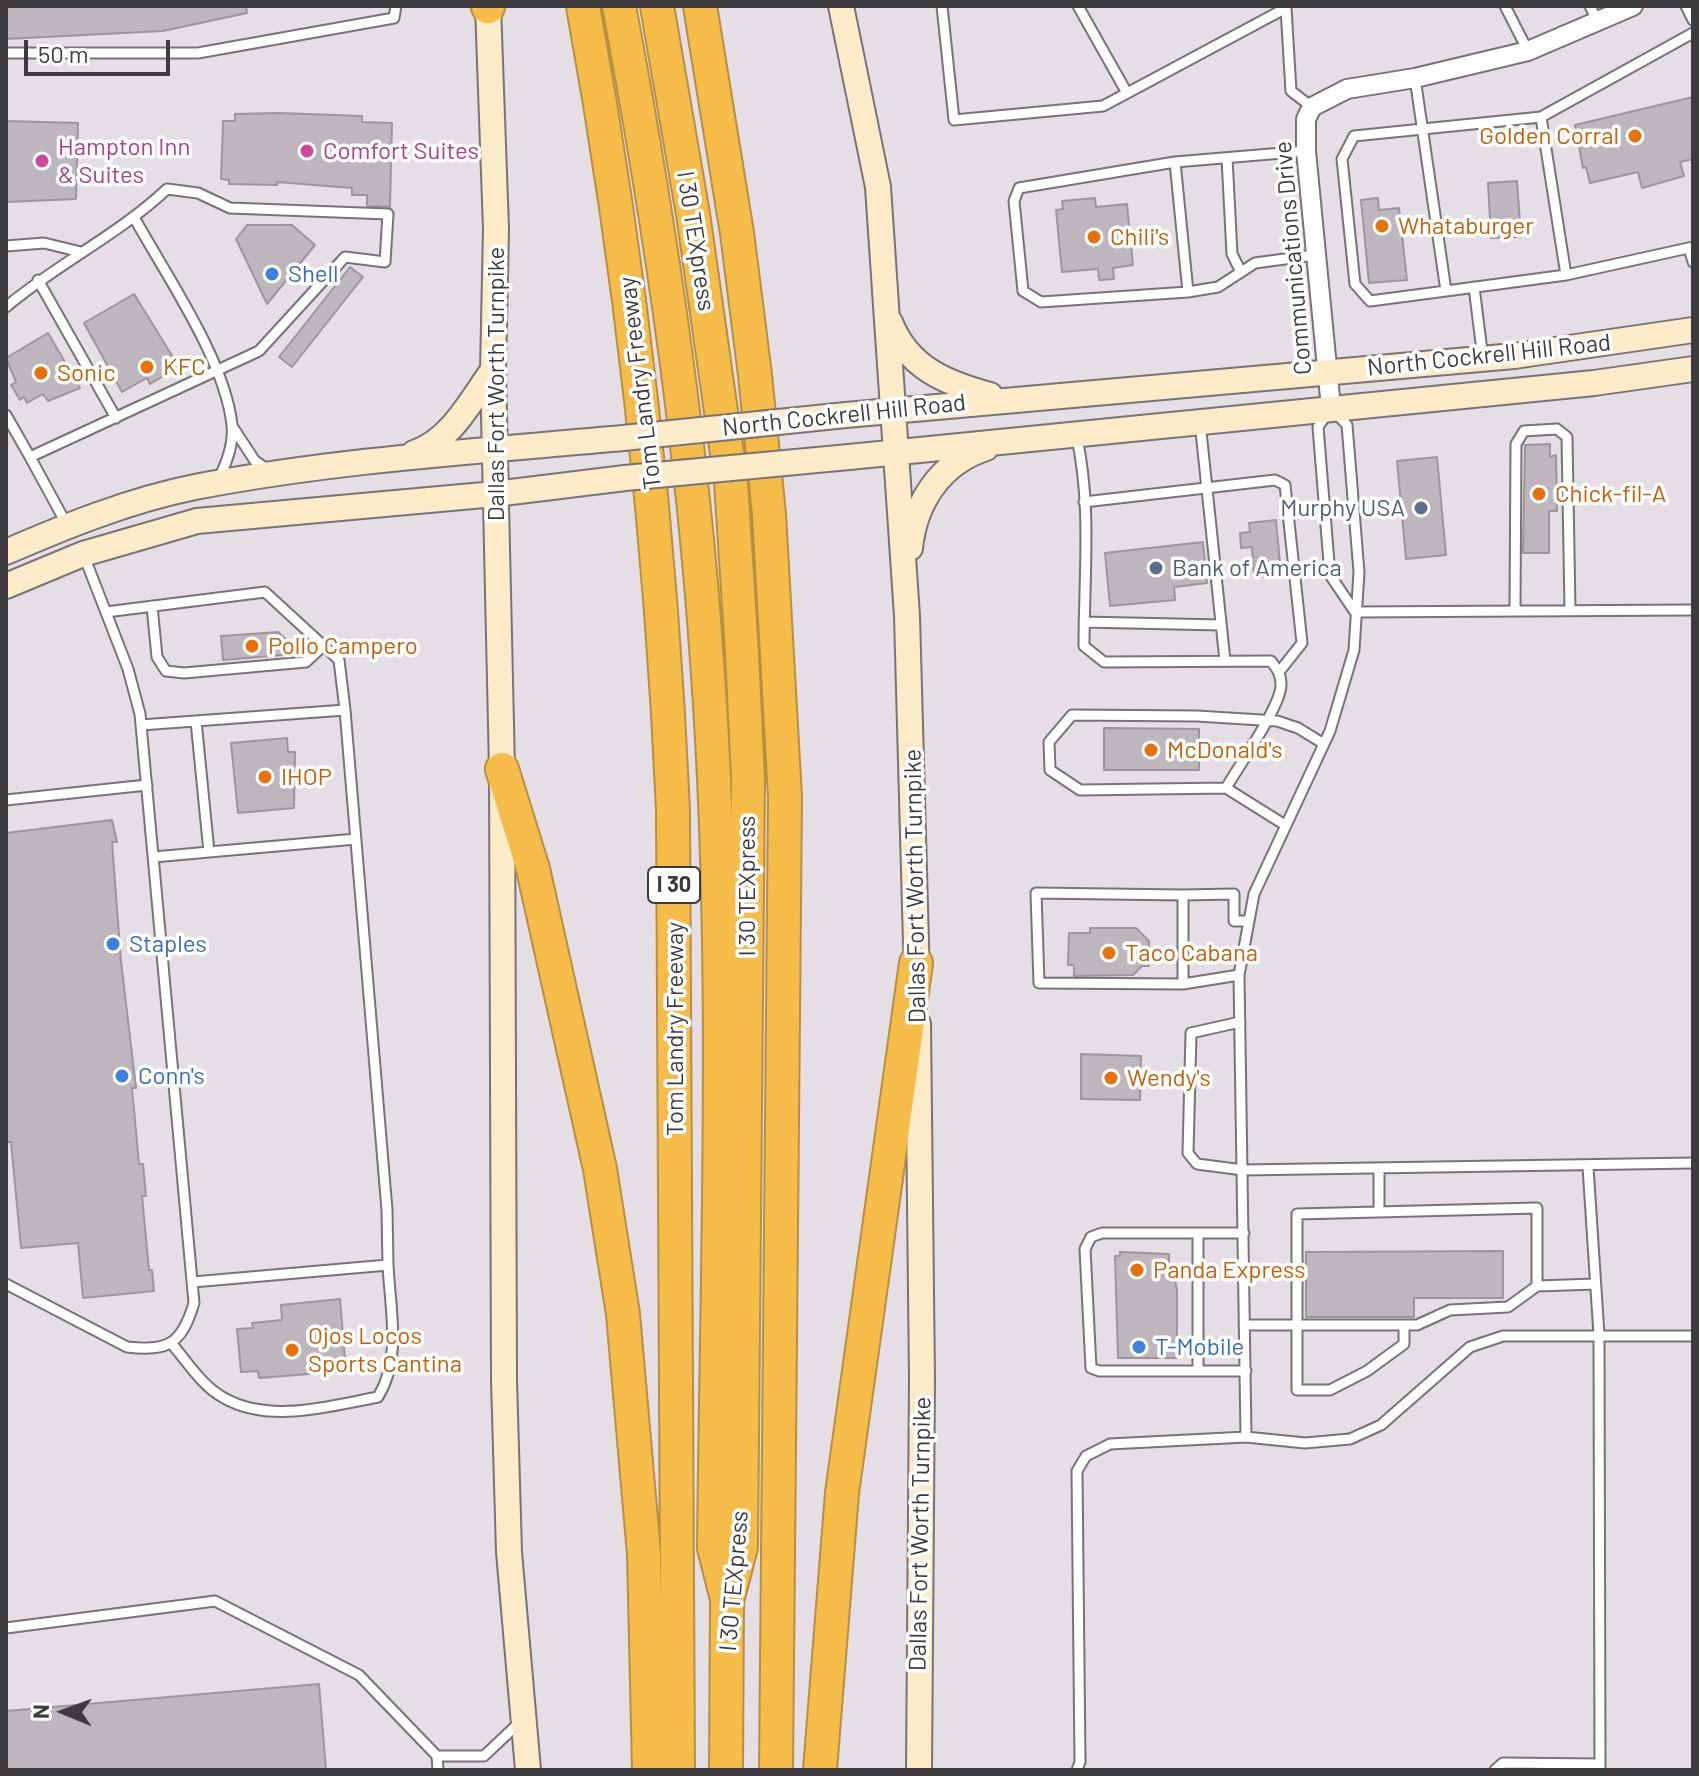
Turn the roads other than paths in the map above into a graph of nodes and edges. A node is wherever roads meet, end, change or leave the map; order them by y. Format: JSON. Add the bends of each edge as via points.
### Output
{"nodes":[{"id":1,"x":396,"y":6,"type":"edge"},
{"id":2,"x":488,"y":6,"type":"edge"},
{"id":3,"x":583,"y":6,"type":"edge"},
{"id":4,"x":619,"y":6,"type":"edge"},
{"id":5,"x":657,"y":6,"type":"edge"},
{"id":6,"x":700,"y":6,"type":"edge"},
{"id":7,"x":841,"y":6,"type":"edge"},
{"id":8,"x":942,"y":6,"type":"edge"},
{"id":9,"x":1078,"y":6,"type":"edge"},
{"id":10,"x":1505,"y":6,"type":"edge"},
{"id":11,"x":1633,"y":6,"type":"edge"},
{"id":12,"x":1686,"y":6,"type":"edge"},
{"id":13,"x":1285,"y":7,"type":"edge"},
{"id":14,"x":1594,"y":14,"type":"edge"},
{"id":15,"x":1693,"y":20,"type":"edge"},
{"id":16,"x":1693,"y":33,"type":"edge"},
{"id":17,"x":1528,"y":51,"type":"junction"},
{"id":18,"x":6,"y":53,"type":"edge"},
{"id":19,"x":1415,"y":78,"type":"junction"},
{"id":20,"x":1127,"y":93,"type":"junction"},
{"id":21,"x":1312,"y":107,"type":"junction"},
{"id":22,"x":1541,"y":117,"type":"junction"},
{"id":23,"x":1425,"y":127,"type":"junction"},
{"id":24,"x":1306,"y":151,"type":"junction"},
{"id":25,"x":1227,"y":158,"type":"junction"},
{"id":26,"x":1175,"y":162,"type":"junction"},
{"id":27,"x":135,"y":219,"type":"junction"},
{"id":28,"x":6,"y":246,"type":"edge"},
{"id":29,"x":1691,"y":247,"type":"edge"},
{"id":30,"x":81,"y":252,"type":"junction"},
{"id":31,"x":1314,"y":255,"type":"junction"},
{"id":32,"x":1693,"y":262,"type":"edge"},
{"id":33,"x":1240,"y":270,"type":"junction"},
{"id":34,"x":1566,"y":275,"type":"junction"},
{"id":35,"x":38,"y":280,"type":"junction"},
{"id":36,"x":1474,"y":287,"type":"junction"},
{"id":37,"x":1446,"y":291,"type":"junction"},
{"id":38,"x":1188,"y":292,"type":"junction"},
{"id":39,"x":6,"y":307,"type":"edge"},
{"id":40,"x":884,"y":307,"type":"junction"},
{"id":41,"x":1693,"y":330,"type":"edge"},
{"id":42,"x":1483,"y":359,"type":"junction"},
{"id":43,"x":1693,"y":369,"type":"edge"},
{"id":44,"x":493,"y":370,"type":"junction"},
{"id":45,"x":218,"y":372,"type":"junction"},
{"id":46,"x":1327,"y":372,"type":"junction"},
{"id":47,"x":1004,"y":399,"type":"junction"},
{"id":48,"x":1331,"y":408,"type":"junction"},
{"id":49,"x":890,"y":410,"type":"junction"},
{"id":50,"x":6,"y":415,"type":"edge"},
{"id":51,"x":116,"y":418,"type":"junction"},
{"id":52,"x":1200,"y":421,"type":"junction"},
{"id":53,"x":232,"y":426,"type":"junction"},
{"id":54,"x":1075,"y":433,"type":"junction"},
{"id":55,"x":1011,"y":439,"type":"junction"},
{"id":56,"x":494,"y":450,"type":"junction"},
{"id":57,"x":894,"y":451,"type":"junction"},
{"id":58,"x":30,"y":457,"type":"junction"},
{"id":59,"x":388,"y":461,"type":"junction"},
{"id":60,"x":276,"y":474,"type":"junction"},
{"id":61,"x":216,"y":484,"type":"junction"},
{"id":62,"x":1207,"y":487,"type":"junction"},
{"id":63,"x":495,"y":494,"type":"junction"},
{"id":64,"x":1084,"y":502,"type":"junction"},
{"id":65,"x":67,"y":525,"type":"junction"},
{"id":66,"x":6,"y":552,"type":"edge"},
{"id":67,"x":83,"y":554,"type":"junction"},
{"id":68,"x":6,"y":586,"type":"edge"},
{"id":69,"x":905,"y":599,"type":"junction"},
{"id":70,"x":152,"y":606,"type":"junction"},
{"id":71,"x":1570,"y":610,"type":"junction"},
{"id":72,"x":1693,"y":610,"type":"edge"},
{"id":73,"x":1515,"y":611,"type":"junction"},
{"id":74,"x":106,"y":612,"type":"junction"},
{"id":75,"x":1355,"y":612,"type":"junction"},
{"id":76,"x":1084,"y":622,"type":"junction"},
{"id":77,"x":1221,"y":625,"type":"junction"},
{"id":78,"x":323,"y":646,"type":"junction"},
{"id":79,"x":1225,"y":661,"type":"junction"},
{"id":80,"x":1279,"y":672,"type":"junction"},
{"id":81,"x":345,"y":710,"type":"junction"},
{"id":82,"x":1267,"y":720,"type":"junction"},
{"id":83,"x":196,"y":721,"type":"junction"},
{"id":84,"x":141,"y":725,"type":"junction"},
{"id":85,"x":1324,"y":744,"type":"junction"},
{"id":86,"x":502,"y":769,"type":"junction"},
{"id":87,"x":147,"y":785,"type":"junction"},
{"id":88,"x":1226,"y":788,"type":"junction"},
{"id":89,"x":6,"y":800,"type":"edge"},
{"id":90,"x":1285,"y":825,"type":"junction"},
{"id":91,"x":356,"y":839,"type":"junction"},
{"id":92,"x":209,"y":852,"type":"junction"},
{"id":93,"x":154,"y":857,"type":"junction"},
{"id":94,"x":1183,"y":895,"type":"junction"},
{"id":95,"x":1249,"y":921,"type":"junction"},
{"id":96,"x":916,"y":963,"type":"junction"},
{"id":97,"x":1239,"y":975,"type":"junction"},
{"id":98,"x":1183,"y":984,"type":"junction"},
{"id":99,"x":1240,"y":1022,"type":"junction"},
{"id":100,"x":1693,"y":1163,"type":"edge"},
{"id":101,"x":1588,"y":1167,"type":"junction"},
{"id":102,"x":1379,"y":1168,"type":"junction"},
{"id":103,"x":1243,"y":1170,"type":"junction"},
{"id":104,"x":1379,"y":1212,"type":"junction"},
{"id":105,"x":1198,"y":1233,"type":"junction"},
{"id":106,"x":1244,"y":1233,"type":"junction"},
{"id":107,"x":388,"y":1265,"type":"junction"},
{"id":108,"x":193,"y":1282,"type":"junction"},
{"id":109,"x":6,"y":1284,"type":"edge"},
{"id":110,"x":1595,"y":1284,"type":"junction"},
{"id":111,"x":1537,"y":1286,"type":"junction"},
{"id":112,"x":1245,"y":1325,"type":"junction"},
{"id":113,"x":1298,"y":1326,"type":"junction"},
{"id":114,"x":1404,"y":1326,"type":"junction"},
{"id":115,"x":1599,"y":1335,"type":"junction"},
{"id":116,"x":1693,"y":1336,"type":"edge"},
{"id":117,"x":172,"y":1344,"type":"junction"},
{"id":118,"x":1198,"y":1371,"type":"junction"},
{"id":119,"x":1246,"y":1371,"type":"junction"},
{"id":120,"x":1246,"y":1437,"type":"junction"},
{"id":121,"x":727,"y":1601,"type":"junction"},
{"id":122,"x":6,"y":1628,"type":"edge"},
{"id":123,"x":523,"y":1718,"type":"junction"},
{"id":124,"x":437,"y":1756,"type":"junction"},
{"id":125,"x":1600,"y":1767,"type":"edge"},
{"id":126,"x":438,"y":1770,"type":"edge"},
{"id":127,"x":528,"y":1770,"type":"edge"},
{"id":128,"x":649,"y":1770,"type":"edge"},
{"id":129,"x":678,"y":1770,"type":"edge"},
{"id":130,"x":726,"y":1770,"type":"edge"},
{"id":131,"x":776,"y":1770,"type":"edge"},
{"id":132,"x":820,"y":1770,"type":"edge"},
{"id":133,"x":919,"y":1770,"type":"edge"},
{"id":134,"x":1077,"y":1770,"type":"edge"},
{"id":135,"x":1495,"y":1770,"type":"edge"}],
"edges":[{"from":1,"to":18,"type":"lane","via":[[394,18],[198,53]]},
{"from":2,"to":44,"type":"main road","name":"Dallas Fort Worth Turnpike","via":[[496,229]]},
{"from":3,"to":129,"type":"highway","name":"Tom Landry Freeway","number":"I 30","via":[[642,388],[667,667],[673,826]]},
{"from":4,"to":121,"type":"highway","via":[[680,377],[707,661],[717,866],[714,1548]]},
{"from":5,"to":121,"type":"highway","name":"I 30 TEXpress","via":[[731,482],[748,778],[741,1547]]},
{"from":6,"to":131,"type":"highway","via":[[755,375],[783,750],[786,941]]},
{"from":7,"to":40,"type":"main road","name":"Dallas Fort Worth Turnpike","via":[[878,187]]},
{"from":8,"to":20,"type":"lane","via":[[954,120],[1103,106]]},
{"from":9,"to":20,"type":"lane"},
{"from":10,"to":17,"type":"lane"},
{"from":11,"to":14,"type":"street"},
{"from":12,"to":15,"type":"lane"},
{"from":13,"to":20,"type":"lane"},
{"from":13,"to":21,"type":"lane","via":[[1291,91]]},
{"from":14,"to":17,"type":"street"},
{"from":16,"to":22,"type":"lane"},
{"from":17,"to":19,"type":"street"},
{"from":19,"to":21,"type":"street","via":[[1347,89]]},
{"from":19,"to":23,"type":"lane"},
{"from":21,"to":24,"type":"street","name":"Communications Drive","via":[[1306,119]]},
{"from":22,"to":23,"type":"lane"},
{"from":22,"to":34,"type":"lane"},
{"from":23,"to":37,"type":"lane"},
{"from":23,"to":37,"type":"lane","via":[[1354,136],[1342,159],[1355,284],[1370,301]]},
{"from":24,"to":25,"type":"lane"},
{"from":24,"to":31,"type":"street","name":"Communications Drive"},
{"from":25,"to":26,"type":"lane"},
{"from":25,"to":33,"type":"lane","via":[[1232,254]]},
{"from":26,"to":38,"type":"lane"},
{"from":26,"to":38,"type":"lane","via":[[1019,188],[1014,201],[1023,291],[1041,302]]},
{"from":27,"to":30,"type":"lane"},
{"from":27,"to":45,"type":"lane"},
{"from":27,"to":45,"type":"lane","via":[[167,189],[198,193],[230,208],[388,214],[385,262],[345,257],[259,351]]},
{"from":28,"to":30,"type":"lane","via":[[44,243]]},
{"from":29,"to":32,"type":"lane"},
{"from":29,"to":34,"type":"lane"},
{"from":30,"to":35,"type":"lane"},
{"from":31,"to":33,"type":"lane"},
{"from":31,"to":46,"type":"street","name":"Communications Drive"},
{"from":33,"to":38,"type":"lane","via":[[1218,287]]},
{"from":34,"to":36,"type":"lane"},
{"from":35,"to":39,"type":"lane"},
{"from":35,"to":51,"type":"lane"},
{"from":36,"to":37,"type":"lane"},
{"from":36,"to":42,"type":"lane"},
{"from":40,"to":47,"type":"main road","via":[[896,338],[927,371],[953,385]]},
{"from":40,"to":49,"type":"main road","name":"Dallas Fort Worth Turnpike"},
{"from":41,"to":42,"type":"main road","name":"North Cockrell Hill Road"},
{"from":42,"to":46,"type":"main road","name":"North Cockrell Hill Road"},
{"from":43,"to":48,"type":"main road","name":"North Cockrell Hill Road"},
{"from":44,"to":56,"type":"main road","name":"Dallas Fort Worth Turnpike"},
{"from":44,"to":59,"type":"main road","via":[[433,447]]},
{"from":45,"to":51,"type":"lane"},
{"from":45,"to":53,"type":"lane"},
{"from":46,"to":47,"type":"main road","name":"North Cockrell Hill Road"},
{"from":46,"to":48,"type":"street","name":"Communications Drive"},
{"from":47,"to":49,"type":"main road","name":"North Cockrell Hill Road"},
{"from":48,"to":52,"type":"main road","name":"North Cockrell Hill Road"},
{"from":48,"to":75,"type":"lane","via":[[1347,425],[1359,572]]},
{"from":48,"to":75,"type":"lane","via":[[1318,427],[1330,575]]},
{"from":49,"to":56,"type":"main road","name":"North Cockrell Hill Road","bridge":true},
{"from":49,"to":57,"type":"main road","name":"Dallas Fort Worth Turnpike"},
{"from":50,"to":58,"type":"lane"},
{"from":51,"to":58,"type":"lane"},
{"from":52,"to":54,"type":"main road","name":"North Cockrell Hill Road"},
{"from":52,"to":62,"type":"lane"},
{"from":53,"to":60,"type":"lane","via":[[255,461]]},
{"from":53,"to":61,"type":"lane","via":[[228,457]]},
{"from":54,"to":55,"type":"main road","name":"North Cockrell Hill Road"},
{"from":54,"to":64,"type":"lane"},
{"from":55,"to":57,"type":"main road","name":"North Cockrell Hill Road"},
{"from":55,"to":69,"type":"main road","via":[[972,452],[925,494],[913,524]]},
{"from":56,"to":59,"type":"main road","name":"North Cockrell Hill Road"},
{"from":56,"to":63,"type":"main road","name":"Dallas Fort Worth Turnpike"},
{"from":57,"to":63,"type":"main road","name":"North Cockrell Hill Road","bridge":true},
{"from":57,"to":69,"type":"main road","name":"Dallas Fort Worth Turnpike"},
{"from":58,"to":65,"type":"lane"},
{"from":59,"to":60,"type":"main road","name":"North Cockrell Hill Road"},
{"from":60,"to":61,"type":"main road","name":"North Cockrell Hill Road"},
{"from":61,"to":65,"type":"main road","name":"North Cockrell Hill Road"},
{"from":62,"to":64,"type":"lane"},
{"from":62,"to":77,"type":"lane"},
{"from":62,"to":80,"type":"lane","via":[[1275,480],[1285,485],[1302,643]]},
{"from":63,"to":67,"type":"main road","name":"North Cockrell Hill Road","via":[[197,521]]},
{"from":63,"to":86,"type":"main road","name":"Dallas Fort Worth Turnpike"},
{"from":64,"to":76,"type":"lane"},
{"from":65,"to":66,"type":"main road","name":"North Cockrell Hill Road"},
{"from":65,"to":67,"type":"main road"},
{"from":67,"to":68,"type":"main road","name":"North Cockrell Hill Road"},
{"from":67,"to":74,"type":"lane"},
{"from":69,"to":96,"type":"main road","name":"Dallas Fort Worth Turnpike"},
{"from":70,"to":74,"type":"lane"},
{"from":70,"to":78,"type":"lane","via":[[265,592]]},
{"from":70,"to":78,"type":"lane","via":[[157,657],[166,671],[306,662]]},
{"from":71,"to":72,"type":"lane"},
{"from":71,"to":73,"type":"lane"},
{"from":71,"to":73,"type":"lane","via":[[1567,437],[1557,429],[1524,431],[1516,444]]},
{"from":73,"to":75,"type":"lane"},
{"from":74,"to":84,"type":"lane","via":[[128,669]]},
{"from":75,"to":85,"type":"lane","via":[[1354,650]]},
{"from":76,"to":77,"type":"lane"},
{"from":76,"to":79,"type":"lane","via":[[1084,646],[1104,662]]},
{"from":77,"to":79,"type":"lane"},
{"from":78,"to":81,"type":"lane","via":[[339,660]]},
{"from":79,"to":80,"type":"lane","via":[[1271,661]]},
{"from":80,"to":82,"type":"lane","via":[[1281,688]]},
{"from":81,"to":83,"type":"lane"},
{"from":81,"to":91,"type":"lane"},
{"from":82,"to":85,"type":"lane","via":[[1298,728]]},
{"from":82,"to":88,"type":"lane"},
{"from":82,"to":88,"type":"lane","via":[[1072,715],[1049,742],[1050,770],[1080,790]]},
{"from":83,"to":84,"type":"lane"},
{"from":83,"to":92,"type":"lane"},
{"from":84,"to":87,"type":"lane"},
{"from":85,"to":90,"type":"lane"},
{"from":86,"to":123,"type":"main road","name":"Dallas Fort Worth Turnpike","via":[[504,1380],[509,1552]]},
{"from":86,"to":128,"type":"highway","via":[[536,883],[600,1169],[623,1314],[644,1554]]},
{"from":87,"to":89,"type":"lane"},
{"from":87,"to":93,"type":"lane"},
{"from":88,"to":90,"type":"lane"},
{"from":90,"to":95,"type":"lane","via":[[1254,894]]},
{"from":91,"to":92,"type":"lane"},
{"from":91,"to":107,"type":"lane"},
{"from":92,"to":93,"type":"lane"},
{"from":93,"to":108,"type":"lane"},
{"from":94,"to":95,"type":"lane","via":[[1234,894],[1234,921]]},
{"from":94,"to":98,"type":"lane"},
{"from":94,"to":98,"type":"lane","via":[[1036,893],[1039,983]]},
{"from":95,"to":97,"type":"lane"},
{"from":96,"to":132,"type":"highway","via":[[842,1493]]},
{"from":96,"to":133,"type":"main road","name":"Dallas Fort Worth Turnpike","via":[[921,1165]]},
{"from":97,"to":98,"type":"lane"},
{"from":97,"to":99,"type":"lane"},
{"from":99,"to":103,"type":"lane"},
{"from":99,"to":103,"type":"lane","via":[[1191,1033],[1188,1153],[1197,1164]]},
{"from":100,"to":101,"type":"lane"},
{"from":101,"to":102,"type":"lane"},
{"from":101,"to":110,"type":"lane"},
{"from":102,"to":103,"type":"lane"},
{"from":102,"to":104,"type":"lane"},
{"from":103,"to":106,"type":"lane"},
{"from":104,"to":111,"type":"lane","via":[[1537,1208]]},
{"from":104,"to":113,"type":"lane","via":[[1297,1214]]},
{"from":105,"to":106,"type":"lane"},
{"from":105,"to":118,"type":"lane"},
{"from":105,"to":118,"type":"lane","via":[[1102,1233],[1091,1237],[1085,1249],[1091,1368]]},
{"from":106,"to":112,"type":"lane"},
{"from":107,"to":108,"type":"lane"},
{"from":107,"to":117,"type":"lane","via":[[393,1348],[390,1377],[378,1397],[292,1413],[245,1406],[206,1385]]},
{"from":108,"to":117,"type":"lane","via":[[187,1327]]},
{"from":109,"to":117,"type":"lane","via":[[127,1347]]},
{"from":110,"to":111,"type":"lane"},
{"from":110,"to":115,"type":"lane"},
{"from":111,"to":114,"type":"lane","via":[[1508,1307],[1450,1310]]},
{"from":112,"to":113,"type":"lane"},
{"from":112,"to":119,"type":"lane"},
{"from":113,"to":114,"type":"lane"},
{"from":113,"to":114,"type":"lane","via":[[1297,1390],[1330,1390],[1367,1371],[1404,1344]]},
{"from":115,"to":116,"type":"lane"},
{"from":115,"to":120,"type":"lane","via":[[1503,1336],[1473,1345],[1381,1425],[1350,1439],[1305,1443]]},
{"from":115,"to":125,"type":"lane"},
{"from":118,"to":119,"type":"lane"},
{"from":119,"to":120,"type":"lane"},
{"from":120,"to":134,"type":"lane","via":[[1110,1444],[1086,1456],[1077,1471]]},
{"from":121,"to":130,"type":"highway","name":"I 30 TEXpress"},
{"from":122,"to":124,"type":"lane","via":[[215,1601],[359,1675]]},
{"from":123,"to":124,"type":"lane","via":[[484,1756]]},
{"from":123,"to":127,"type":"main road","name":"Dallas Fort Worth Turnpike"},
{"from":124,"to":126,"type":"lane"},
{"from":125,"to":135,"type":"lane","via":[[1503,1763]]}]}
